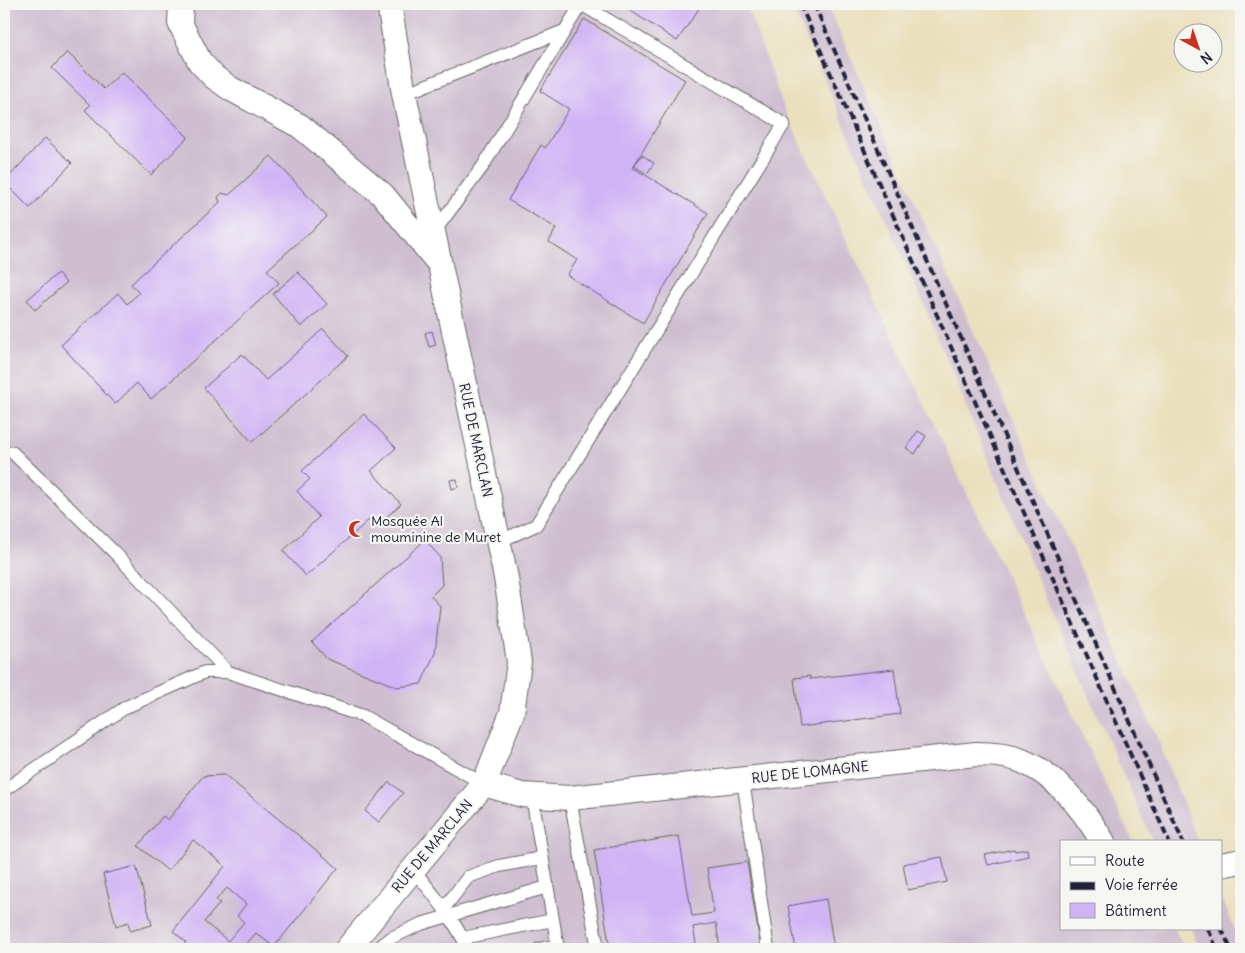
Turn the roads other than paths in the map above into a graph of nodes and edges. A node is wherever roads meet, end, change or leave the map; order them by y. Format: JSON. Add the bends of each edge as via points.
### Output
{"nodes":[{"id":1,"x":181,"y":4,"type":"edge"},
{"id":2,"x":389,"y":4,"type":"edge"},
{"id":3,"x":564,"y":31,"type":"junction"},
{"id":4,"x":404,"y":94,"type":"junction"},
{"id":5,"x":433,"y":233,"type":"junction"},
{"id":6,"x":439,"y":264,"type":"junction"},
{"id":7,"x":12,"y":452,"type":"dead end"},
{"id":8,"x":498,"y":542,"type":"junction"},
{"id":9,"x":228,"y":672,"type":"junction"},
{"id":10,"x":743,"y":780,"type":"junction"},
{"id":11,"x":484,"y":784,"type":"junction"},
{"id":12,"x":4,"y":790,"type":"edge"},
{"id":13,"x":532,"y":796,"type":"junction"},
{"id":14,"x":570,"y":798,"type":"junction"},
{"id":15,"x":1102,"y":840,"type":"edge"},
{"id":16,"x":542,"y":858,"type":"junction"},
{"id":17,"x":1241,"y":860,"type":"edge"},
{"id":18,"x":1222,"y":865,"type":"edge"},
{"id":19,"x":413,"y":869,"type":"junction"},
{"id":20,"x":547,"y":887,"type":"junction"},
{"id":21,"x":447,"y":911,"type":"junction"},
{"id":22,"x":553,"y":920,"type":"junction"},
{"id":23,"x":465,"y":943,"type":"edge"},
{"id":24,"x":557,"y":947,"type":"edge"},
{"id":25,"x":347,"y":949,"type":"edge"},
{"id":26,"x":377,"y":949,"type":"edge"},
{"id":27,"x":539,"y":949,"type":"edge"},
{"id":28,"x":598,"y":949,"type":"edge"},
{"id":29,"x":768,"y":949,"type":"edge"}],
"edges":[{"from":1,"to":6,"type":"street","name":"RUE DE MARCLAN","via":[[180,23],[200,62],[214,77],[300,126],[383,195]]},
{"from":2,"to":4,"type":"street","name":"RUE DE MARCLAN"},
{"from":3,"to":4,"type":"lane"},
{"from":3,"to":5,"type":"lane","via":[[483,166]]},
{"from":3,"to":8,"type":"lane","via":[[581,4],[784,124],[536,525]]},
{"from":4,"to":5,"type":"street","name":"RUE DE MARCLAN"},
{"from":5,"to":6,"type":"street","name":"RUE DE MARCLAN"},
{"from":6,"to":8,"type":"street","name":"RUE DE MARCLAN"},
{"from":7,"to":9,"type":"lane","via":[[114,552]]},
{"from":8,"to":11,"type":"street","name":"RUE DE MARCLAN","via":[[520,662],[512,713]]},
{"from":9,"to":11,"type":"lane","via":[[363,716]]},
{"from":9,"to":12,"type":"lane","via":[[205,672],[126,707]]},
{"from":10,"to":14,"type":"street","name":"RUE DE LOMAGNE"},
{"from":10,"to":15,"type":"street","name":"RUE DE LOMAGNE","via":[[976,754],[1008,757],[1040,770],[1055,783],[1084,811]]},
{"from":10,"to":29,"type":"lane"},
{"from":11,"to":13,"type":"street","name":"RUE DE LOMAGNE"},
{"from":11,"to":19,"type":"street","name":"RUE DE MARCLAN"},
{"from":13,"to":14,"type":"street","name":"RUE DE LOMAGNE"},
{"from":13,"to":16,"type":"lane"},
{"from":14,"to":28,"type":"lane"},
{"from":16,"to":20,"type":"lane"},
{"from":16,"to":21,"type":"lane","via":[[499,866],[468,877]]},
{"from":17,"to":18,"type":"street"},
{"from":19,"to":21,"type":"lane"},
{"from":19,"to":25,"type":"street","name":"RUE DE MARCLAN"},
{"from":20,"to":21,"type":"lane"},
{"from":20,"to":22,"type":"lane"},
{"from":21,"to":23,"type":"lane"},
{"from":21,"to":26,"type":"lane","via":[[391,938]]},
{"from":22,"to":23,"type":"lane"},
{"from":22,"to":24,"type":"lane"},
{"from":24,"to":27,"type":"lane"}]}
